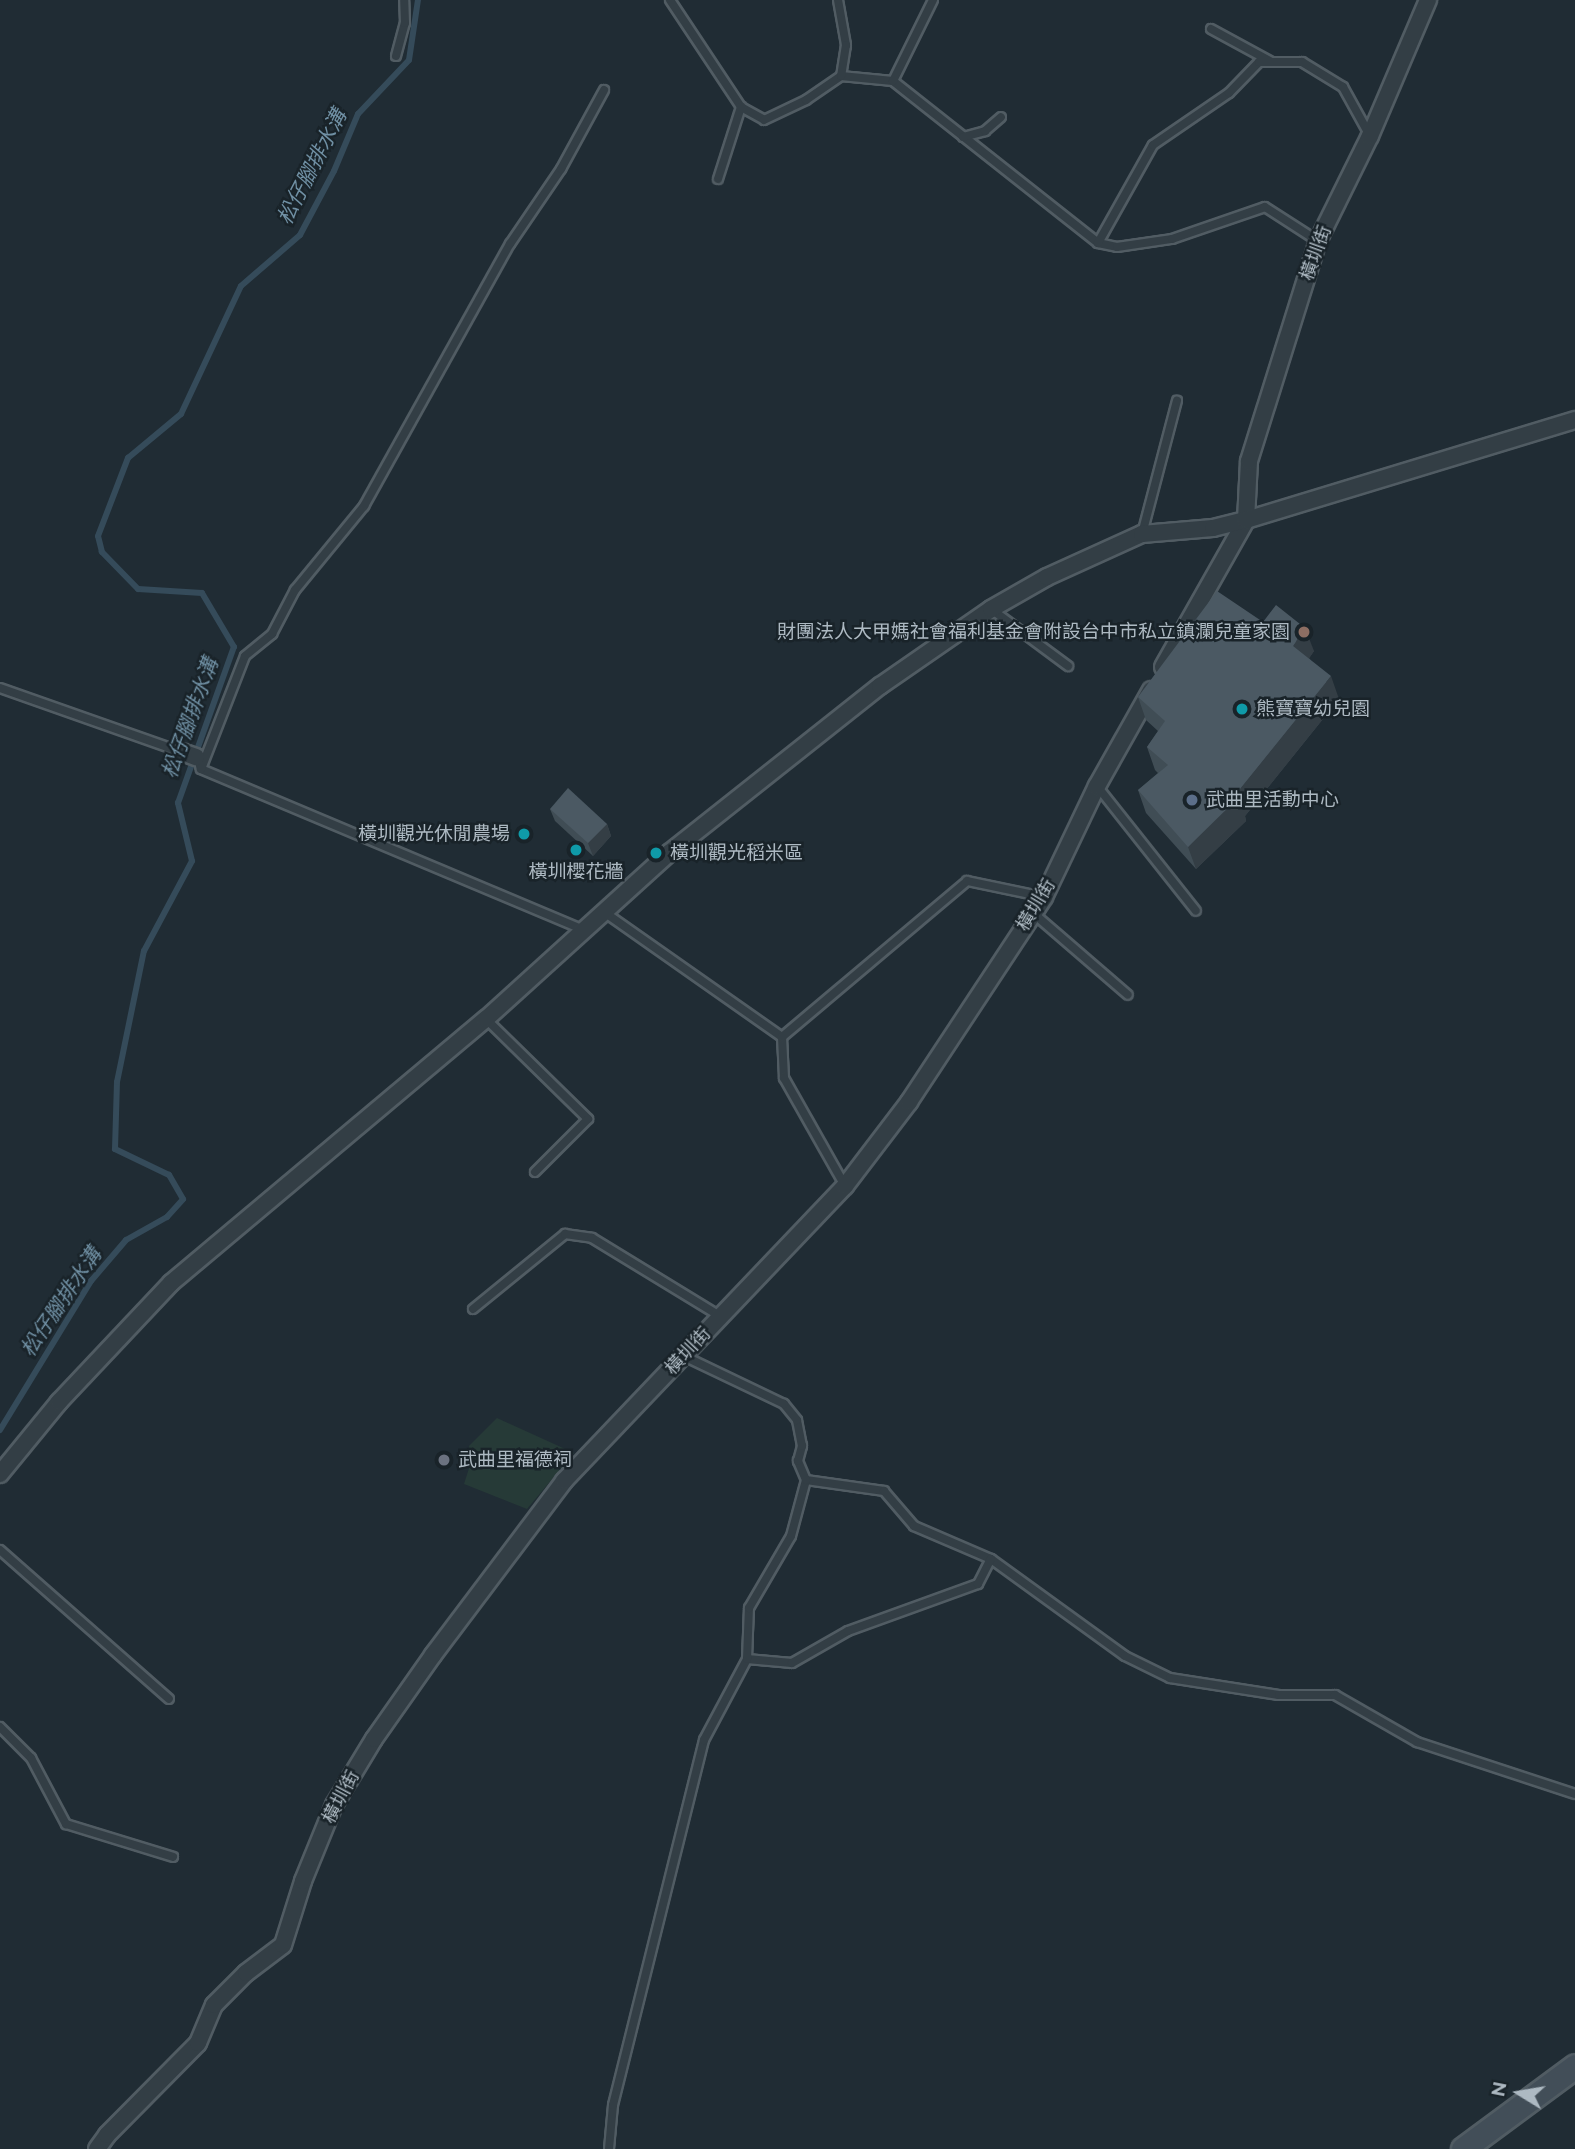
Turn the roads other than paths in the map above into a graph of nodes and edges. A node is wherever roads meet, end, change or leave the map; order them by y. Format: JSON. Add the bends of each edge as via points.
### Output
{"nodes":[{"id":1,"x":404,"y":0,"type":"edge"},
{"id":2,"x":670,"y":0,"type":"edge"},
{"id":3,"x":838,"y":0,"type":"edge"},
{"id":4,"x":933,"y":0,"type":"edge"},
{"id":5,"x":1428,"y":0,"type":"edge"},
{"id":6,"x":1211,"y":29,"type":"dead end"},
{"id":7,"x":396,"y":56,"type":"dead end"},
{"id":8,"x":1272,"y":62,"type":"junction"},
{"id":9,"x":841,"y":76,"type":"junction"},
{"id":10,"x":893,"y":81,"type":"junction"},
{"id":11,"x":604,"y":90,"type":"dead end"},
{"id":12,"x":741,"y":107,"type":"junction"},
{"id":13,"x":1001,"y":117,"type":"dead end"},
{"id":14,"x":1370,"y":136,"type":"junction"},
{"id":15,"x":963,"y":137,"type":"junction"},
{"id":16,"x":718,"y":179,"type":"dead end"},
{"id":17,"x":1318,"y":240,"type":"junction"},
{"id":18,"x":1098,"y":243,"type":"junction"},
{"id":19,"x":1177,"y":401,"type":"dead end"},
{"id":20,"x":1575,"y":420,"type":"edge"},
{"id":21,"x":1246,"y":520,"type":"junction"},
{"id":22,"x":1142,"y":534,"type":"junction"},
{"id":23,"x":991,"y":609,"type":"junction"},
{"id":24,"x":1068,"y":666,"type":"dead end"},
{"id":25,"x":0,"y":688,"type":"edge"},
{"id":26,"x":193,"y":760,"type":"junction"},
{"id":27,"x":1097,"y":786,"type":"junction"},
{"id":28,"x":1044,"y":898,"type":"junction"},
{"id":29,"x":1196,"y":911,"type":"dead end"},
{"id":30,"x":604,"y":912,"type":"junction"},
{"id":31,"x":1034,"y":913,"type":"junction"},
{"id":32,"x":584,"y":930,"type":"junction"},
{"id":33,"x":1128,"y":995,"type":"dead end"},
{"id":34,"x":486,"y":1019,"type":"junction"},
{"id":35,"x":782,"y":1037,"type":"junction"},
{"id":36,"x":535,"y":1172,"type":"dead end"},
{"id":37,"x":845,"y":1186,"type":"junction"},
{"id":38,"x":473,"y":1309,"type":"dead end"},
{"id":39,"x":720,"y":1316,"type":"junction"},
{"id":40,"x":684,"y":1356,"type":"junction"},
{"id":41,"x":0,"y":1474,"type":"edge"},
{"id":42,"x":806,"y":1480,"type":"junction"},
{"id":43,"x":0,"y":1550,"type":"edge"},
{"id":44,"x":991,"y":1559,"type":"junction"},
{"id":45,"x":747,"y":1659,"type":"junction"},
{"id":46,"x":169,"y":1699,"type":"dead end"},
{"id":47,"x":0,"y":1727,"type":"edge"},
{"id":48,"x":1575,"y":1794,"type":"edge"},
{"id":49,"x":173,"y":1857,"type":"dead end"},
{"id":50,"x":1575,"y":2066,"type":"edge"},
{"id":51,"x":97,"y":2149,"type":"edge"},
{"id":52,"x":609,"y":2149,"type":"edge"},
{"id":53,"x":1462,"y":2149,"type":"edge"}],
"edges":[{"from":1,"to":7,"type":"lane","via":[[405,23]]},
{"from":2,"to":12,"type":"lane"},
{"from":3,"to":9,"type":"lane","via":[[846,45]]},
{"from":4,"to":10,"type":"lane"},
{"from":5,"to":14,"type":"street","name":"橫圳街"},
{"from":6,"to":8,"type":"lane"},
{"from":8,"to":14,"type":"lane","via":[[1302,62],[1343,87]]},
{"from":8,"to":18,"type":"lane","via":[[1259,62],[1229,93],[1153,145]]},
{"from":9,"to":10,"type":"lane"},
{"from":9,"to":12,"type":"lane","via":[[764,120]]},
{"from":10,"to":15,"type":"lane"},
{"from":11,"to":26,"type":"lane","via":[[561,169],[510,244],[364,506],[295,590],[272,634],[245,656]]},
{"from":12,"to":16,"type":"lane"},
{"from":13,"to":15,"type":"lane","via":[[985,131]]},
{"from":14,"to":17,"type":"street","name":"橫圳街"},
{"from":15,"to":18,"type":"lane"},
{"from":17,"to":18,"type":"lane","via":[[1265,207],[1172,239],[1117,247]]},
{"from":17,"to":21,"type":"street","name":"橫圳街","via":[[1250,461]]},
{"from":19,"to":22,"type":"lane"},
{"from":20,"to":21,"type":"street"},
{"from":21,"to":22,"type":"street","via":[[1213,528]]},
{"from":21,"to":27,"type":"street","name":"橫圳街"},
{"from":22,"to":23,"type":"street","via":[[1047,577]]},
{"from":23,"to":24,"type":"lane"},
{"from":23,"to":30,"type":"street","via":[[880,686],[669,853]]},
{"from":25,"to":26,"type":"lane"},
{"from":26,"to":32,"type":"lane"},
{"from":27,"to":28,"type":"street","name":"橫圳街"},
{"from":27,"to":29,"type":"lane"},
{"from":28,"to":31,"type":"street","name":"橫圳街"},
{"from":28,"to":35,"type":"lane","via":[[967,881]]},
{"from":30,"to":32,"type":"street"},
{"from":30,"to":35,"type":"lane"},
{"from":31,"to":33,"type":"lane"},
{"from":31,"to":37,"type":"street","name":"橫圳街","via":[[909,1102]]},
{"from":32,"to":34,"type":"street"},
{"from":34,"to":36,"type":"lane","via":[[588,1119]]},
{"from":34,"to":41,"type":"street","via":[[171,1283],[59,1402]]},
{"from":35,"to":37,"type":"lane","via":[[783,1078]]},
{"from":37,"to":39,"type":"street","name":"橫圳街"},
{"from":38,"to":39,"type":"lane","via":[[565,1234],[592,1238]]},
{"from":39,"to":40,"type":"street","name":"橫圳街"},
{"from":40,"to":42,"type":"lane","via":[[784,1404],[797,1420],[802,1446],[797,1461]]},
{"from":40,"to":51,"type":"street","name":"橫圳街","via":[[564,1481],[374,1739],[334,1805],[283,1945],[214,2005],[198,2043]]},
{"from":42,"to":44,"type":"lane","via":[[884,1490],[914,1526]]},
{"from":42,"to":45,"type":"lane","via":[[791,1536],[749,1608]]},
{"from":43,"to":46,"type":"lane"},
{"from":44,"to":45,"type":"lane","via":[[978,1584],[848,1631],[792,1663]]},
{"from":44,"to":48,"type":"lane","via":[[1125,1656],[1170,1678],[1279,1695],[1335,1695],[1416,1742]]},
{"from":45,"to":52,"type":"lane","via":[[704,1740],[613,2105]]},
{"from":47,"to":49,"type":"lane","via":[[31,1758],[66,1824]]},
{"from":50,"to":53,"type":"main road"}]}
